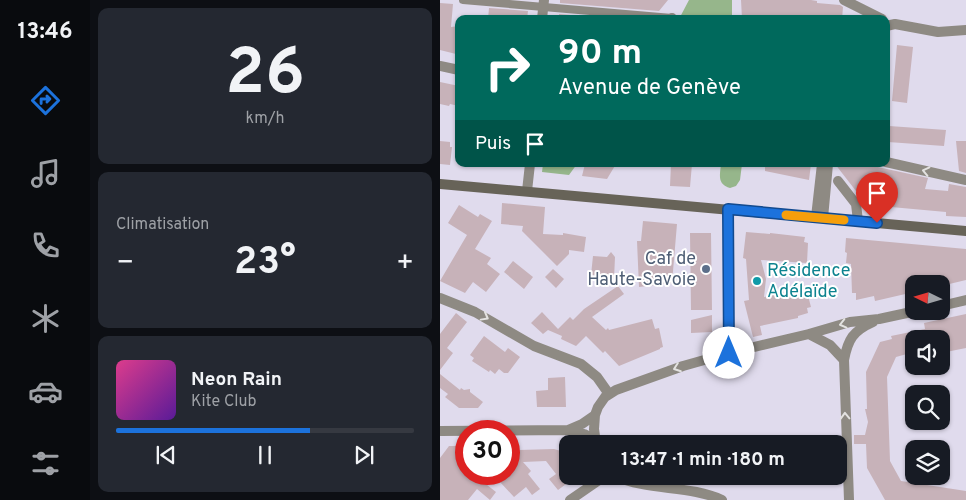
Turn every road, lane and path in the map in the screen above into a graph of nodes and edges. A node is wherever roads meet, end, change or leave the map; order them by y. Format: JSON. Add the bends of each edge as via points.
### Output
{"nodes":[{"id":1,"x":463,"y":0,"type":"edge"},
{"id":2,"x":844,"y":0,"type":"edge"},
{"id":3,"x":544,"y":4,"type":"edge"},
{"id":4,"x":645,"y":15,"type":"edge"},
{"id":5,"x":871,"y":15,"type":"edge"},
{"id":6,"x":890,"y":24,"type":"edge"},
{"id":7,"x":966,"y":30,"type":"edge"},
{"id":8,"x":440,"y":66,"type":"edge"},
{"id":9,"x":455,"y":69,"type":"edge"},
{"id":10,"x":890,"y":163,"type":"edge"},
{"id":11,"x":530,"y":167,"type":"edge"},
{"id":12,"x":822,"y":167,"type":"edge"},
{"id":13,"x":828,"y":167,"type":"edge"},
{"id":14,"x":966,"y":180,"type":"edge"},
{"id":15,"x":838,"y":181,"type":"dead end"},
{"id":16,"x":440,"y":184,"type":"edge"},
{"id":17,"x":527,"y":191,"type":"junction"},
{"id":18,"x":728,"y":209,"type":"junction"},
{"id":19,"x":819,"y":218,"type":"junction"},
{"id":20,"x":858,"y":222,"type":"junction"},
{"id":21,"x":966,"y":231,"type":"edge"},
{"id":22,"x":440,"y":298,"type":"edge"},
{"id":23,"x":966,"y":300,"type":"edge"},
{"id":24,"x":950,"y":304,"type":"edge"},
{"id":25,"x":905,"y":313,"type":"edge"},
{"id":26,"x":879,"y":319,"type":"junction"},
{"id":27,"x":809,"y":334,"type":"junction"},
{"id":28,"x":729,"y":353,"type":"junction"},
{"id":29,"x":844,"y":360,"type":"junction"},
{"id":30,"x":609,"y":394,"type":"junction"},
{"id":31,"x":595,"y":415,"type":"junction"},
{"id":32,"x":440,"y":430,"type":"edge"},
{"id":33,"x":568,"y":430,"type":"junction"},
{"id":34,"x":586,"y":435,"type":"edge"},
{"id":35,"x":596,"y":435,"type":"edge"},
{"id":36,"x":592,"y":485,"type":"edge"},
{"id":37,"x":647,"y":485,"type":"edge"},
{"id":38,"x":570,"y":500,"type":"edge"},
{"id":39,"x":722,"y":500,"type":"edge"},
{"id":40,"x":849,"y":500,"type":"edge"}],
"edges":[{"from":1,"to":3,"type":"street"},
{"from":2,"to":5,"type":"street"},
{"from":3,"to":4,"type":"street"},
{"from":6,"to":7,"type":"street","via":[[934,32]]},
{"from":8,"to":9,"type":"street"},
{"from":14,"to":10,"type":"street","one_way":true},
{"from":11,"to":17,"type":"street"},
{"from":12,"to":19,"type":"street"},
{"from":13,"to":19,"type":"street"},
{"from":15,"to":20,"type":"street","via":[[856,204]]},
{"from":16,"to":17,"type":"main road"},
{"from":17,"to":18,"type":"main road"},
{"from":18,"to":19,"type":"main road"},
{"from":18,"to":28,"type":"street"},
{"from":19,"to":20,"type":"main road"},
{"from":20,"to":21,"type":"main road"},
{"from":22,"to":30,"type":"street","one_way":true,"via":[[481,314],[534,346],[581,364],[597,377]]},
{"from":23,"to":24,"type":"street"},
{"from":25,"to":26,"type":"street"},
{"from":26,"to":27,"type":"street","one_way":true,"via":[[850,322]]},
{"from":26,"to":29,"type":"street","via":[[855,334]]},
{"from":27,"to":28,"type":"street"},
{"from":27,"to":29,"type":"street","via":[[830,344]]},
{"from":28,"to":30,"type":"street","one_way":true,"via":[[683,366]]},
{"from":40,"to":29,"type":"street","one_way":true},
{"from":30,"to":31,"type":"street","via":[[601,401]]},
{"from":31,"to":33,"type":"street"},
{"from":31,"to":35,"type":"street"},
{"from":32,"to":33,"type":"street"},
{"from":33,"to":34,"type":"street"},
{"from":36,"to":38,"type":"street"},
{"from":37,"to":39,"type":"street"}]}
